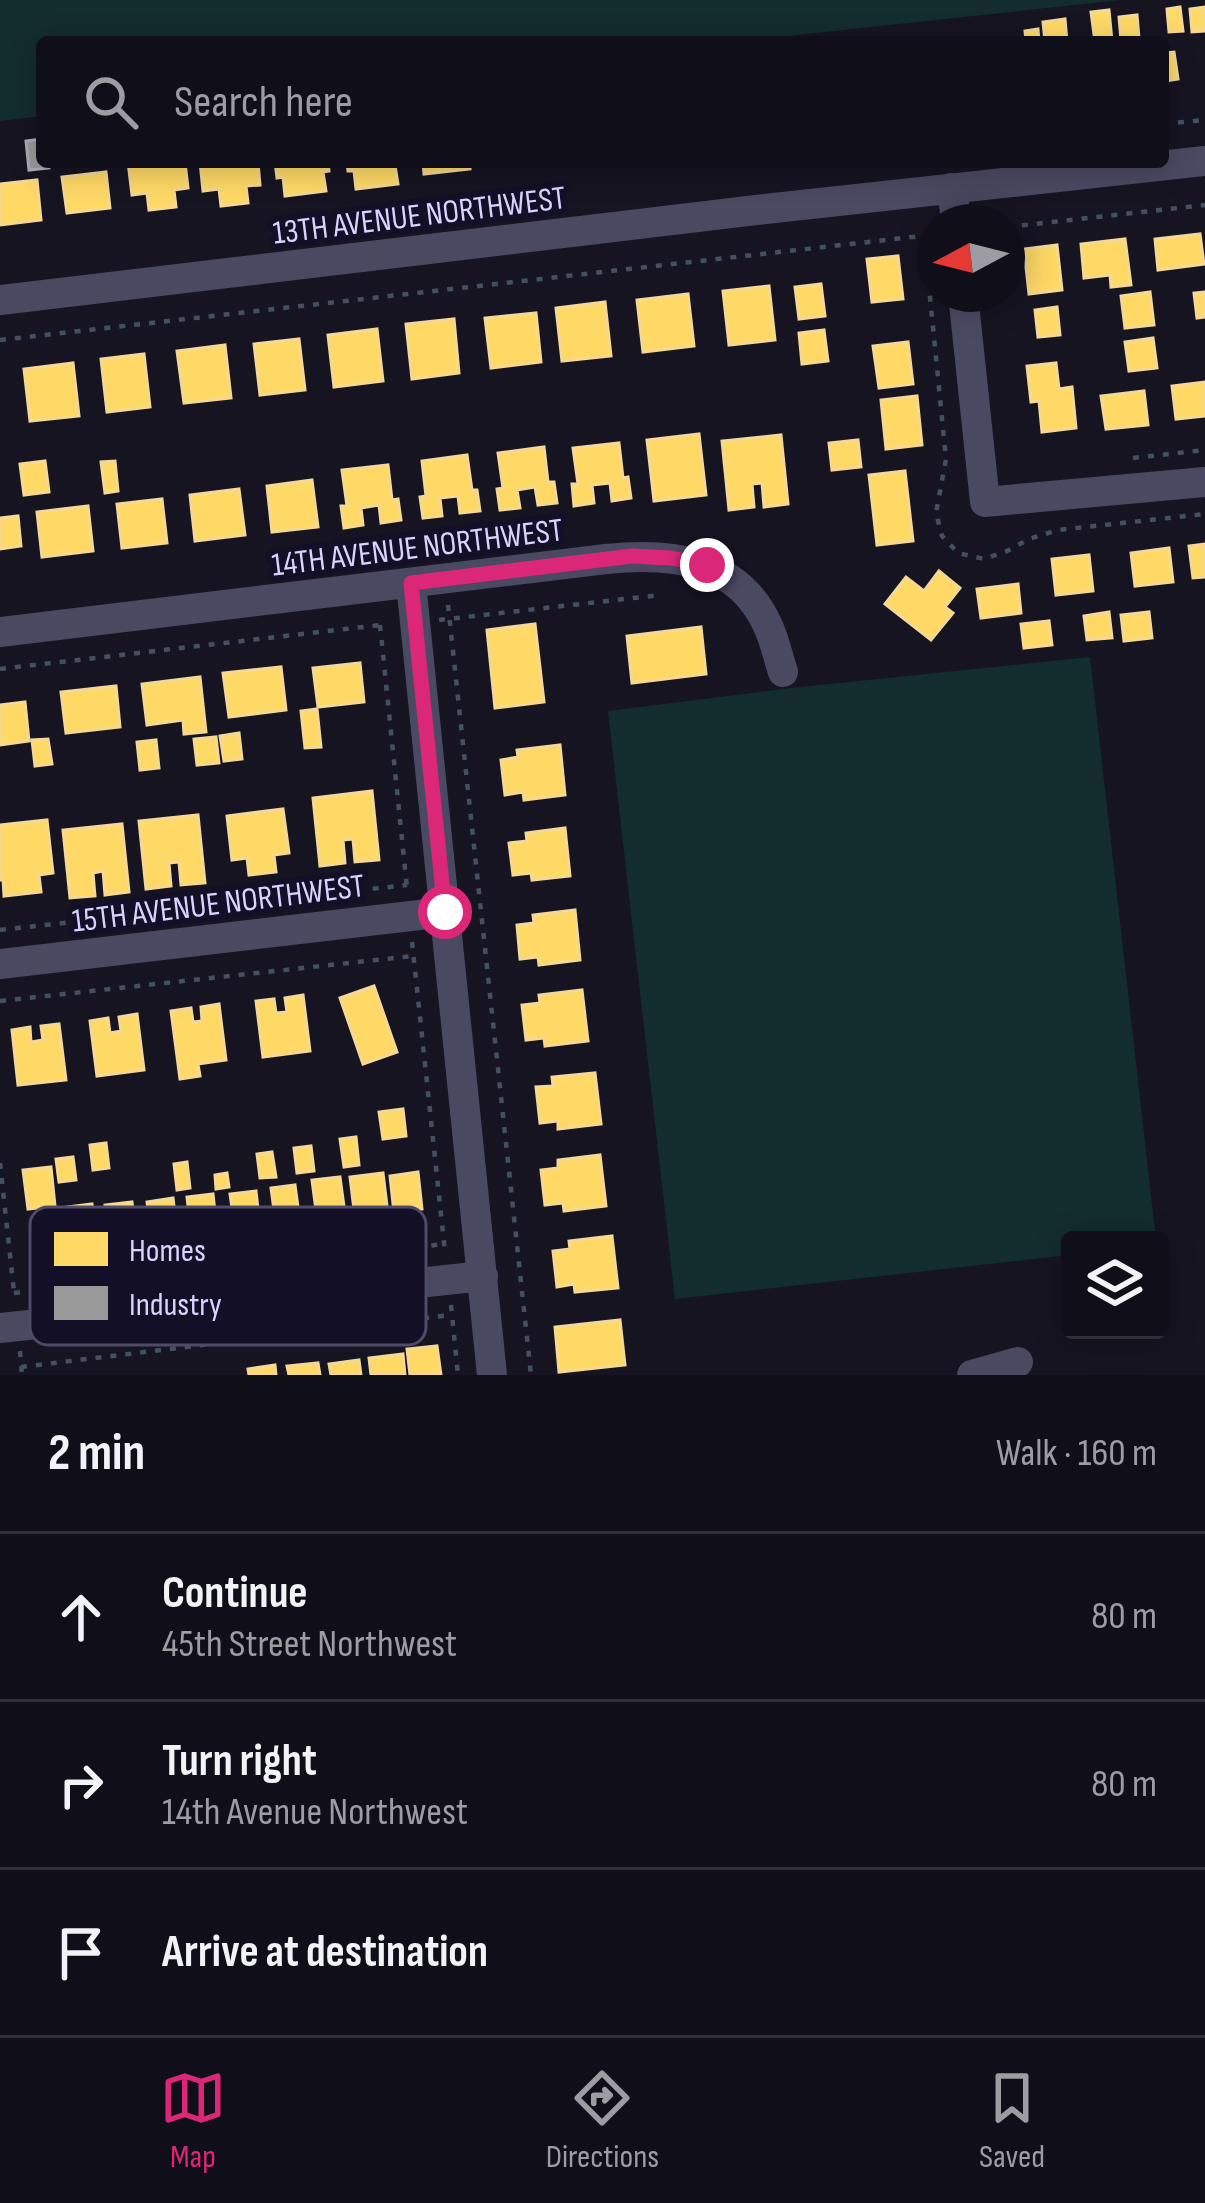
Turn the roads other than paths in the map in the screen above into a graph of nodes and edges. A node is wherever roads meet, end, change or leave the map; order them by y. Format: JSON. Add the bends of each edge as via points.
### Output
{"nodes":[{"id":1,"x":1205,"y":161,"type":"edge"},
{"id":2,"x":1169,"y":165,"type":"edge"},
{"id":3,"x":1139,"y":168,"type":"edge"},
{"id":4,"x":952,"y":188,"type":"junction"},
{"id":5,"x":954,"y":204,"type":"edge"},
{"id":6,"x":0,"y":300,"type":"edge"},
{"id":7,"x":965,"y":312,"type":"edge"},
{"id":8,"x":1205,"y":482,"type":"edge"},
{"id":9,"x":411,"y":583,"type":"junction"},
{"id":10,"x":0,"y":632,"type":"edge"},
{"id":11,"x":783,"y":672,"type":"dead end"},
{"id":12,"x":445,"y":912,"type":"junction"},
{"id":13,"x":0,"y":964,"type":"edge"},
{"id":14,"x":483,"y":1276,"type":"junction"},
{"id":15,"x":426,"y":1282,"type":"edge"},
{"id":16,"x":30,"y":1325,"type":"edge"},
{"id":17,"x":0,"y":1328,"type":"edge"},
{"id":18,"x":1018,"y":1363,"type":"dead end"},
{"id":19,"x":492,"y":1375,"type":"edge"},
{"id":20,"x":972,"y":1375,"type":"edge"}],
"edges":[{"from":1,"to":2,"type":"street","name":"13TH AVENUE NORTHWEST"},
{"from":3,"to":4,"type":"street","name":"13TH AVENUE NORTHWEST"},
{"from":4,"to":5,"type":"street"},
{"from":4,"to":6,"type":"street","name":"13TH AVENUE NORTHWEST"},
{"from":7,"to":8,"type":"street","via":[[985,502]]},
{"from":9,"to":10,"type":"street","name":"14TH AVENUE NORTHWEST"},
{"from":9,"to":11,"type":"street","name":"14TH AVENUE NORTHWEST","via":[[632,556],[707,565],[756,604]]},
{"from":9,"to":12,"type":"street"},
{"from":12,"to":13,"type":"street","name":"15TH AVENUE NORTHWEST"},
{"from":12,"to":14,"type":"street"},
{"from":14,"to":15,"type":"street"},
{"from":14,"to":19,"type":"street"},
{"from":16,"to":17,"type":"street"},
{"from":18,"to":20,"type":"street"}]}
